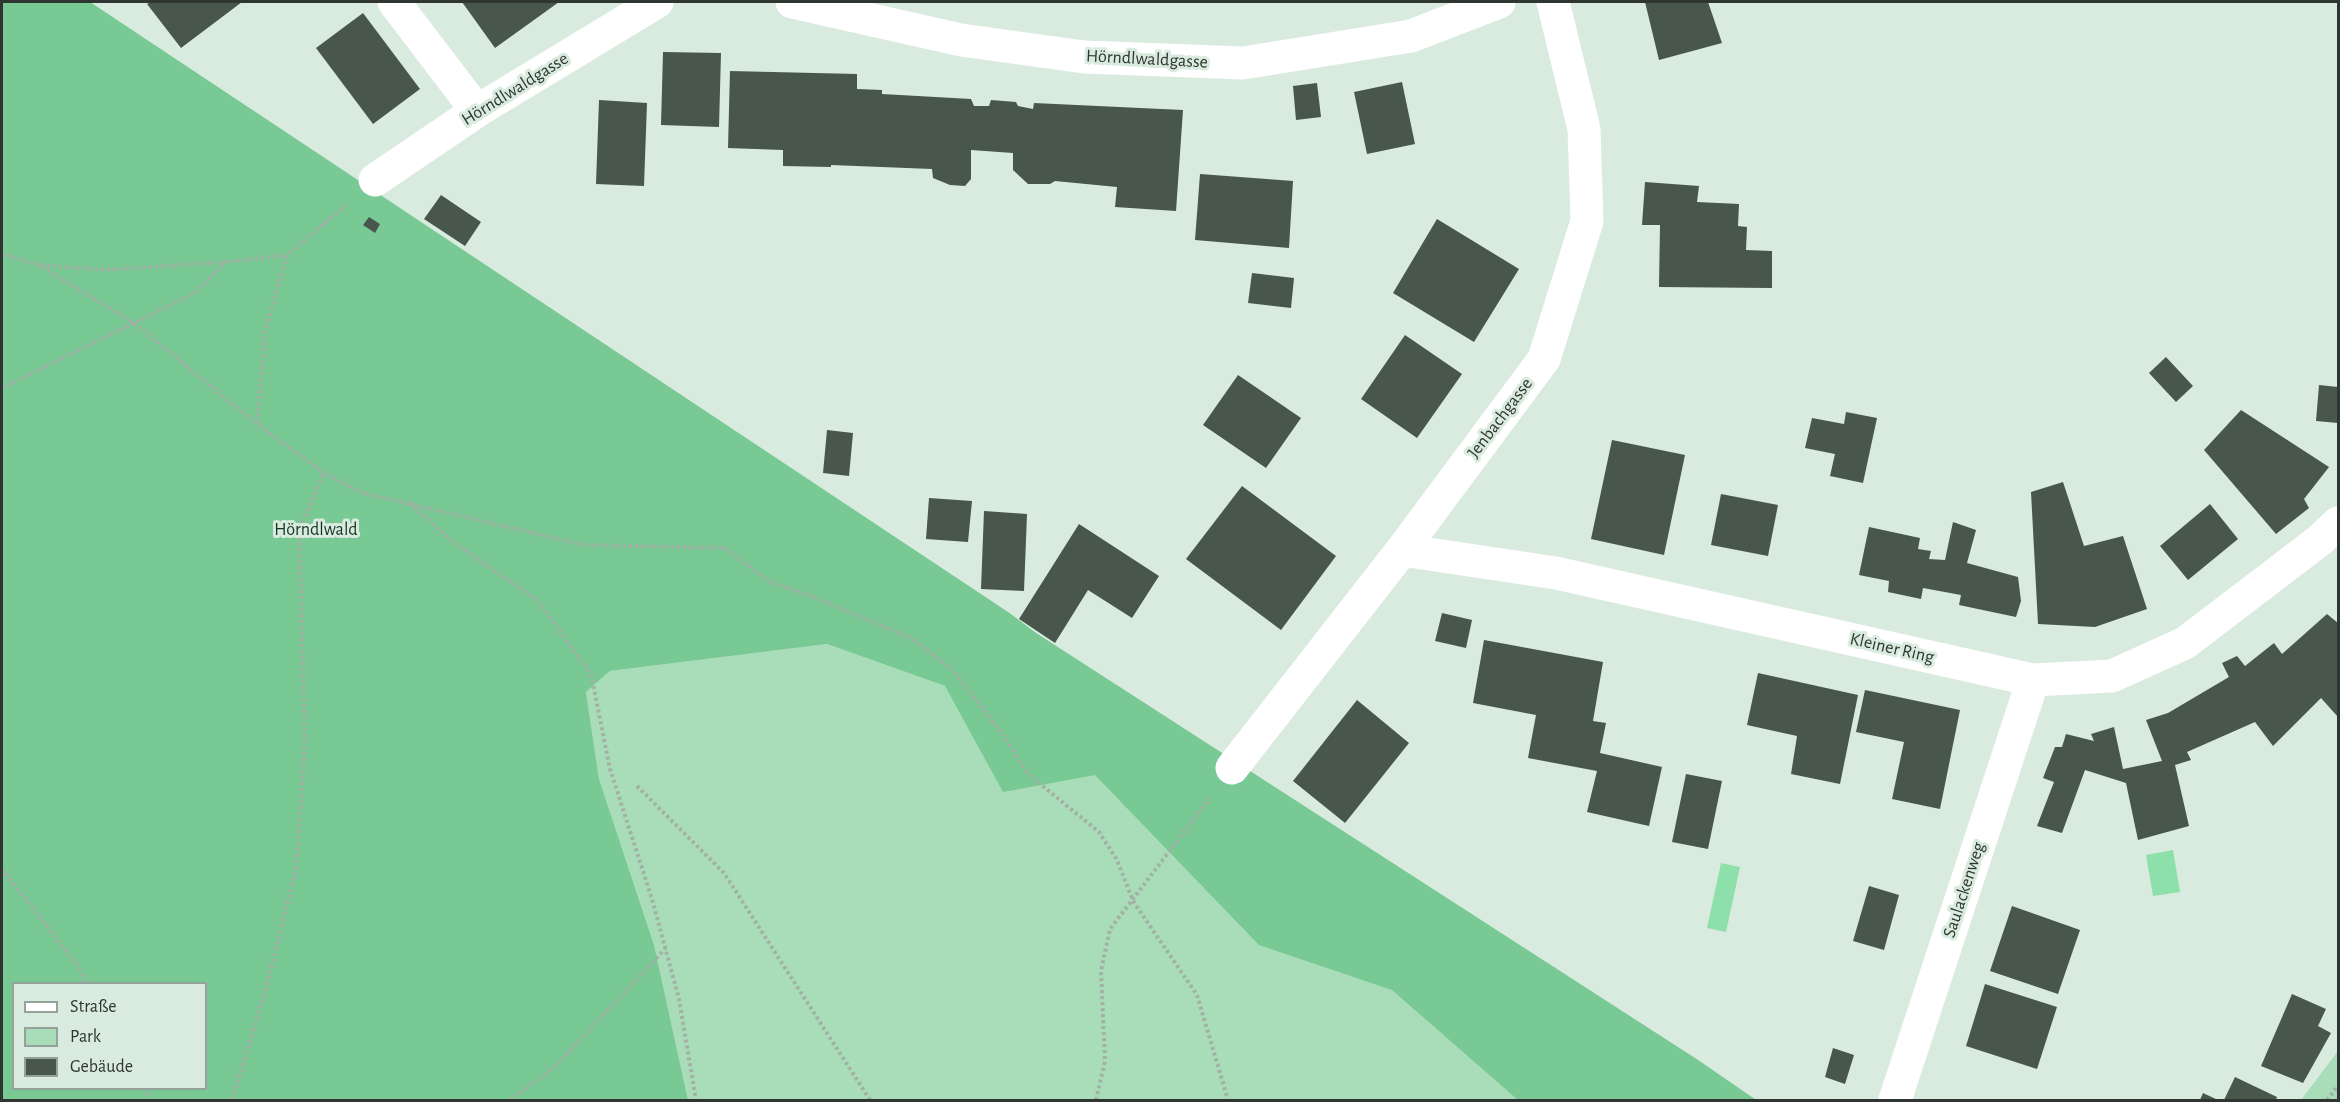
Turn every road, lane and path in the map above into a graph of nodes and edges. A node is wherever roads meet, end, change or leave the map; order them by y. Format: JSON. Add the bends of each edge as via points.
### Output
{"nodes":[{"id":1,"x":394,"y":2,"type":"edge"},
{"id":2,"x":657,"y":2,"type":"edge"},
{"id":3,"x":792,"y":2,"type":"edge"},
{"id":4,"x":1499,"y":2,"type":"edge"},
{"id":5,"x":1553,"y":2,"type":"edge"},
{"id":6,"x":477,"y":111,"type":"junction"},
{"id":7,"x":375,"y":180,"type":"joint"},
{"id":8,"x":2,"y":254,"type":"edge"},
{"id":9,"x":287,"y":255,"type":"junction"},
{"id":10,"x":226,"y":262,"type":"junction"},
{"id":11,"x":39,"y":265,"type":"junction"},
{"id":12,"x":134,"y":323,"type":"junction"},
{"id":13,"x":2,"y":388,"type":"edge"},
{"id":14,"x":257,"y":424,"type":"junction"},
{"id":15,"x":324,"y":474,"type":"junction"},
{"id":16,"x":410,"y":503,"type":"junction"},
{"id":17,"x":2338,"y":523,"type":"edge"},
{"id":18,"x":1402,"y":550,"type":"junction"},
{"id":19,"x":2033,"y":680,"type":"junction"},
{"id":20,"x":1232,"y":768,"type":"joint"},
{"id":21,"x":637,"y":786,"type":"dead end"},
{"id":22,"x":2,"y":869,"type":"edge"},
{"id":23,"x":1133,"y":901,"type":"junction"},
{"id":24,"x":666,"y":948,"type":"junction"},
{"id":25,"x":86,"y":982,"type":"edge"},
{"id":26,"x":2338,"y":1086,"type":"edge"},
{"id":27,"x":231,"y":1101,"type":"edge"},
{"id":28,"x":510,"y":1101,"type":"edge"},
{"id":29,"x":696,"y":1101,"type":"edge"},
{"id":30,"x":870,"y":1101,"type":"edge"},
{"id":31,"x":1096,"y":1101,"type":"edge"},
{"id":32,"x":1228,"y":1101,"type":"edge"},
{"id":33,"x":1895,"y":1101,"type":"edge"},
{"id":34,"x":2328,"y":1101,"type":"edge"}],
"edges":[{"from":1,"to":6,"type":"street"},
{"from":2,"to":6,"type":"street","name":"Hörndlwaldgasse"},
{"from":3,"to":4,"type":"street","name":"Hörndlwaldgasse","via":[[961,40],[1084,57],[1243,63],[1411,36]]},
{"from":5,"to":18,"type":"street","name":"Jenbachgasse","via":[[1584,129],[1587,221],[1544,359]]},
{"from":6,"to":7,"type":"street","name":"Hörndlwaldgasse"},
{"from":7,"to":9,"type":"path"},
{"from":8,"to":11,"type":"path"},
{"from":9,"to":10,"type":"path"},
{"from":9,"to":14,"type":"path","via":[[265,332]]},
{"from":10,"to":11,"type":"path","via":[[103,270]]},
{"from":10,"to":12,"type":"path","via":[[195,293]]},
{"from":11,"to":12,"type":"path"},
{"from":12,"to":13,"type":"path"},
{"from":12,"to":14,"type":"path"},
{"from":14,"to":15,"type":"path"},
{"from":15,"to":16,"type":"path","via":[[363,493]]},
{"from":15,"to":27,"type":"path","via":[[299,530],[305,744],[296,869],[267,985]]},
{"from":16,"to":23,"type":"path","via":[[585,545],[725,548],[770,582],[910,638],[951,668],[1028,774],[1099,832],[1117,860]]},
{"from":16,"to":24,"type":"path","via":[[453,542],[537,600],[591,674],[610,769]]},
{"from":17,"to":19,"type":"street","name":"Kleiner Ring","via":[[2185,643],[2112,676]]},
{"from":18,"to":19,"type":"street","name":"Kleiner Ring","via":[[1556,573]]},
{"from":18,"to":20,"type":"street","name":"Jenbachgasse"},
{"from":19,"to":33,"type":"street","name":"Saulackenweg"},
{"from":20,"to":23,"type":"path"},
{"from":21,"to":30,"type":"path","via":[[724,873]]},
{"from":22,"to":25,"type":"path","via":[[77,964]]},
{"from":23,"to":31,"type":"path","via":[[1110,929],[1101,971],[1105,1061]]},
{"from":23,"to":32,"type":"path","via":[[1197,995]]},
{"from":24,"to":28,"type":"path","via":[[556,1066]]},
{"from":24,"to":29,"type":"path"},
{"from":26,"to":34,"type":"path"}]}
